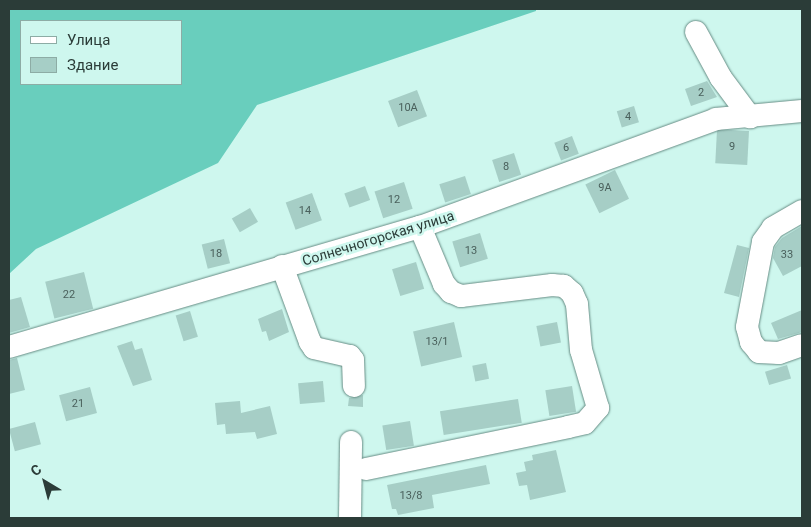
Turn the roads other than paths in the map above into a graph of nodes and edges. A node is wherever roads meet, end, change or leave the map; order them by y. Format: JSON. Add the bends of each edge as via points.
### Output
{"nodes":[{"id":1,"x":696,"y":32,"type":"dead end"},
{"id":2,"x":802,"y":111,"type":"edge"},
{"id":3,"x":750,"y":117,"type":"junction"},
{"id":4,"x":802,"y":211,"type":"edge"},
{"id":5,"x":420,"y":227,"type":"junction"},
{"id":6,"x":282,"y":266,"type":"junction"},
{"id":7,"x":802,"y":345,"type":"edge"},
{"id":8,"x":9,"y":347,"type":"edge"},
{"id":9,"x":354,"y":386,"type":"dead end"},
{"id":10,"x":351,"y":442,"type":"dead end"},
{"id":11,"x":366,"y":469,"type":"dead end"},
{"id":12,"x":350,"y":518,"type":"edge"}],
"edges":[{"from":1,"to":3,"type":"street","via":[[721,78]]},
{"from":2,"to":3,"type":"street","name":"Солнечногорская улица"},
{"from":3,"to":5,"type":"street","name":"Солнечногорская улица","via":[[716,119]]},
{"from":4,"to":7,"type":"street","via":[[772,228],[763,242],[747,327],[758,352],[779,353]]},
{"from":5,"to":6,"type":"street","name":"Солнечногорская улица"},
{"from":5,"to":11,"type":"street","via":[[444,284],[451,292],[461,296],[552,285],[564,286],[572,293],[577,304],[581,350],[598,408],[585,423]]},
{"from":6,"to":8,"type":"street","name":"Солнечногорская улица"},
{"from":6,"to":9,"type":"street","via":[[310,342],[314,348],[350,356]]},
{"from":10,"to":12,"type":"street"}]}
